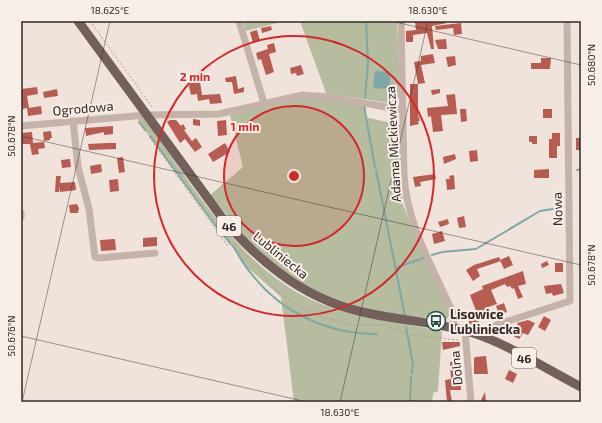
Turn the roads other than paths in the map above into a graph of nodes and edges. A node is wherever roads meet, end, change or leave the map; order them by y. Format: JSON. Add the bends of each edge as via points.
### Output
{"nodes":[{"id":1,"x":78,"y":21,"type":"edge"},
{"id":2,"x":239,"y":21,"type":"edge"},
{"id":3,"x":401,"y":21,"type":"edge"},
{"id":4,"x":567,"y":21,"type":"edge"},
{"id":5,"x":264,"y":104,"type":"junction"},
{"id":6,"x":403,"y":110,"type":"junction"},
{"id":7,"x":146,"y":115,"type":"junction"},
{"id":8,"x":73,"y":121,"type":"junction"},
{"id":9,"x":21,"y":126,"type":"edge"},
{"id":10,"x":21,"y":213,"type":"edge"},
{"id":11,"x":22,"y":217,"type":"edge"},
{"id":12,"x":155,"y":254,"type":"dead end"},
{"id":13,"x":454,"y":328,"type":"junction"},
{"id":14,"x":465,"y":331,"type":"junction"},
{"id":15,"x":482,"y":336,"type":"junction"},
{"id":16,"x":581,"y":388,"type":"edge"},
{"id":17,"x":472,"y":402,"type":"edge"}],
"edges":[{"from":1,"to":7,"type":"main road","name":"Lubliniecka","number":"46"},
{"from":2,"to":5,"type":"street"},
{"from":3,"to":6,"type":"street","name":"Adama Mickiewicza"},
{"from":4,"to":15,"type":"street","name":"Nowa","via":[[570,300],[489,328]]},
{"from":5,"to":6,"type":"street","name":"Ogrodowa","via":[[308,94]]},
{"from":5,"to":7,"type":"street","name":"Ogrodowa","via":[[213,115]]},
{"from":6,"to":13,"type":"street","name":"Adama Mickiewicza","via":[[404,182],[408,207],[453,313]]},
{"from":7,"to":8,"type":"street","name":"Ogrodowa"},
{"from":7,"to":13,"type":"main road","name":"Lubliniecka","number":"46","via":[[233,231],[259,257],[290,282],[319,298],[351,310]]},
{"from":8,"to":9,"type":"street","name":"Ogrodowa"},
{"from":8,"to":12,"type":"street","via":[[78,167],[89,209],[95,257]]},
{"from":10,"to":11,"type":"street"},
{"from":13,"to":14,"type":"main road","name":"Lubliniecka","number":"46"},
{"from":14,"to":15,"type":"main road","name":"Lubliniecka","number":"46"},
{"from":14,"to":17,"type":"street","name":"Dolna"},
{"from":15,"to":16,"type":"main road","name":"Lubliniecka","number":"46"}]}
